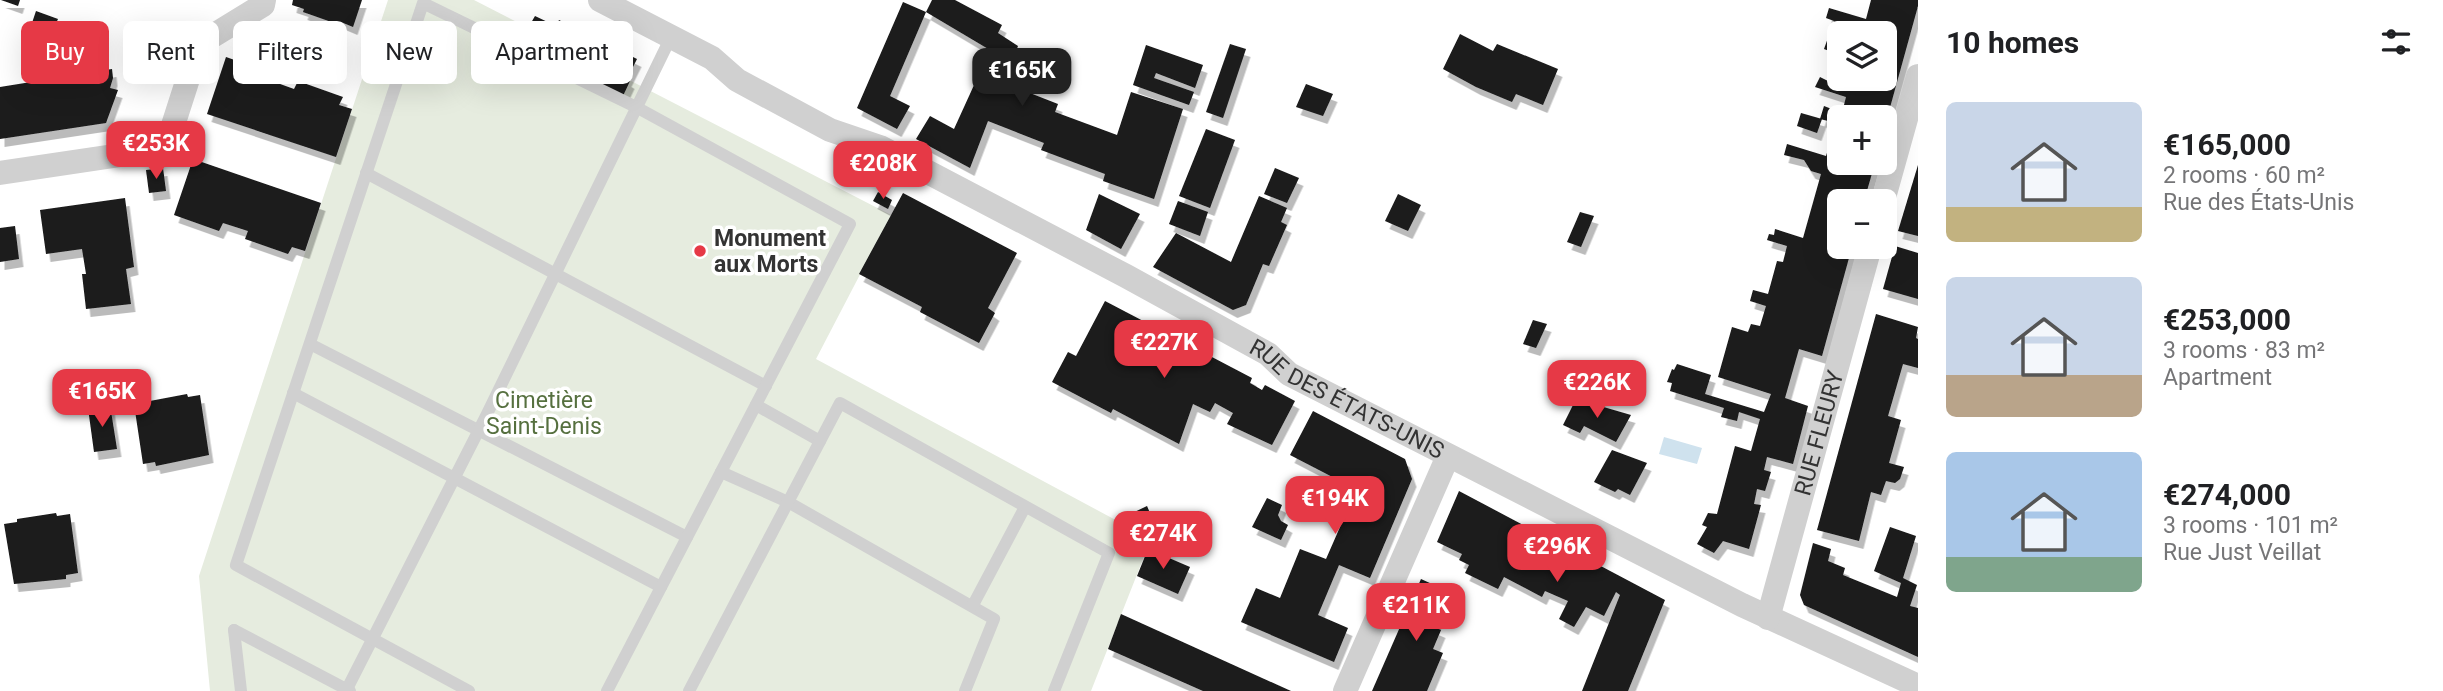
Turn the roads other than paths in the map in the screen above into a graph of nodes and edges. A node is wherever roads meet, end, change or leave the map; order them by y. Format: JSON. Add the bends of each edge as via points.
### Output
{"nodes":[{"id":1,"x":264,"y":0,"type":"edge"},
{"id":2,"x":600,"y":0,"type":"edge"},
{"id":3,"x":671,"y":37,"type":"junction"},
{"id":4,"x":1918,"y":76,"type":"edge"},
{"id":5,"x":636,"y":107,"type":"junction"},
{"id":6,"x":0,"y":173,"type":"edge"},
{"id":7,"x":366,"y":173,"type":"junction"},
{"id":8,"x":1886,"y":189,"type":"edge"},
{"id":9,"x":1867,"y":259,"type":"edge"},
{"id":10,"x":554,"y":274,"type":"junction"},
{"id":11,"x":310,"y":344,"type":"junction"},
{"id":12,"x":766,"y":386,"type":"junction"},
{"id":13,"x":293,"y":393,"type":"junction"},
{"id":14,"x":755,"y":405,"type":"junction"},
{"id":15,"x":477,"y":432,"type":"junction"},
{"id":16,"x":820,"y":441,"type":"junction"},
{"id":17,"x":1448,"y":456,"type":"junction"},
{"id":18,"x":721,"y":472,"type":"junction"},
{"id":19,"x":453,"y":478,"type":"junction"},
{"id":20,"x":788,"y":502,"type":"junction"},
{"id":21,"x":1025,"y":507,"type":"junction"},
{"id":22,"x":687,"y":537,"type":"junction"},
{"id":23,"x":662,"y":587,"type":"junction"},
{"id":24,"x":973,"y":606,"type":"junction"},
{"id":25,"x":1768,"y":618,"type":"junction"},
{"id":26,"x":372,"y":640,"type":"junction"},
{"id":27,"x":1918,"y":686,"type":"edge"},
{"id":28,"x":348,"y":690,"type":"edge"},
{"id":29,"x":241,"y":691,"type":"edge"},
{"id":30,"x":470,"y":691,"type":"edge"},
{"id":31,"x":607,"y":691,"type":"edge"},
{"id":32,"x":689,"y":691,"type":"edge"},
{"id":33,"x":965,"y":691,"type":"edge"},
{"id":34,"x":1054,"y":691,"type":"edge"},
{"id":35,"x":1345,"y":691,"type":"edge"}],
"edges":[{"from":1,"to":6,"type":"street","via":[[263,5],[206,40],[195,58],[168,141],[154,150]]},
{"from":2,"to":3,"type":"street","name":"RUE DES ÉTATS-UNIS"},
{"from":3,"to":5,"type":"lane"},
{"from":3,"to":17,"type":"street","name":"RUE DES ÉTATS-UNIS","via":[[712,58],[737,80],[830,130],[880,147],[1126,276],[1268,354],[1289,374]]},
{"from":4,"to":8,"type":"street"},
{"from":5,"to":7,"type":"lane","via":[[423,3]]},
{"from":5,"to":10,"type":"lane"},
{"from":5,"to":12,"type":"lane","via":[[850,224]]},
{"from":7,"to":10,"type":"lane"},
{"from":7,"to":11,"type":"lane"},
{"from":9,"to":25,"type":"street","name":"RUE FLEURY"},
{"from":10,"to":12,"type":"lane"},
{"from":10,"to":15,"type":"lane"},
{"from":11,"to":13,"type":"lane"},
{"from":11,"to":15,"type":"lane"},
{"from":12,"to":14,"type":"lane"},
{"from":13,"to":19,"type":"lane"},
{"from":13,"to":26,"type":"lane","via":[[236,565]]},
{"from":14,"to":16,"type":"lane"},
{"from":14,"to":18,"type":"lane"},
{"from":15,"to":19,"type":"lane"},
{"from":15,"to":22,"type":"lane"},
{"from":16,"to":20,"type":"lane"},
{"from":16,"to":21,"type":"lane","via":[[840,403]]},
{"from":17,"to":25,"type":"street","name":"RUE DES ÉTATS-UNIS"},
{"from":17,"to":35,"type":"street"},
{"from":18,"to":20,"type":"lane"},
{"from":18,"to":22,"type":"lane"},
{"from":19,"to":23,"type":"lane"},
{"from":19,"to":26,"type":"lane"},
{"from":20,"to":24,"type":"lane"},
{"from":20,"to":32,"type":"lane"},
{"from":21,"to":24,"type":"lane"},
{"from":21,"to":34,"type":"lane","via":[[1109,554]]},
{"from":22,"to":23,"type":"lane"},
{"from":23,"to":31,"type":"lane"},
{"from":24,"to":33,"type":"lane","via":[[994,619]]},
{"from":25,"to":27,"type":"street","name":"RUE DES ÉTATS-UNIS"},
{"from":26,"to":28,"type":"lane"},
{"from":26,"to":30,"type":"lane"},
{"from":28,"to":29,"type":"lane","via":[[234,630]]}]}
